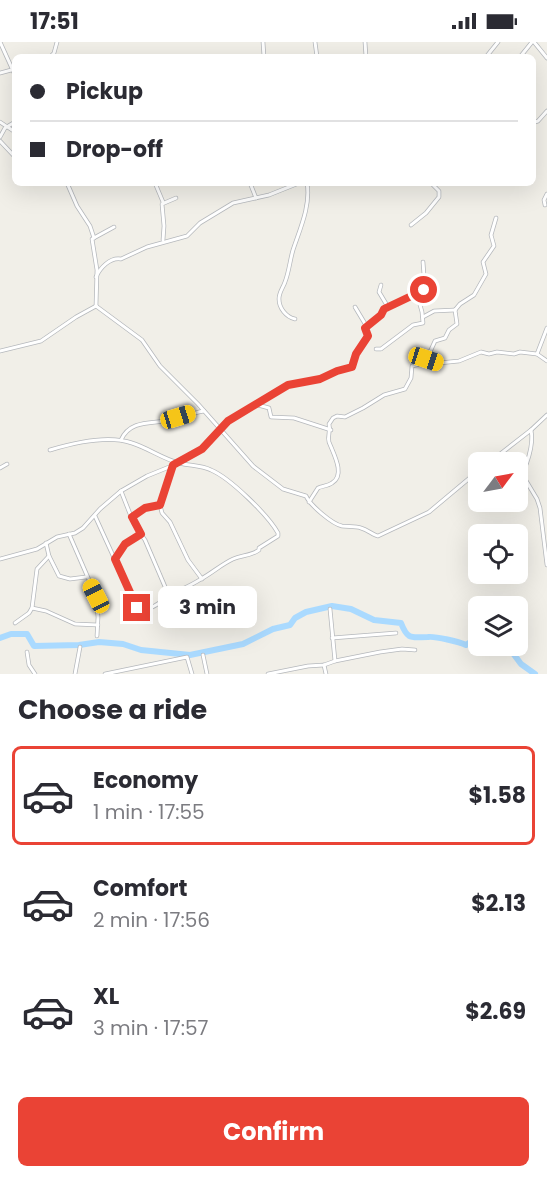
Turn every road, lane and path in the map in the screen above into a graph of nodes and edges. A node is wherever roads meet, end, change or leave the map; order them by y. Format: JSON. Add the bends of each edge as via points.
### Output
{"nodes":[{"id":1,"x":0,"y":42,"type":"edge"},
{"id":2,"x":498,"y":42,"type":"edge"},
{"id":3,"x":533,"y":42,"type":"edge"},
{"id":4,"x":488,"y":54,"type":"edge"},
{"id":5,"x":523,"y":54,"type":"edge"},
{"id":6,"x":547,"y":58,"type":"edge"},
{"id":7,"x":12,"y":65,"type":"edge"},
{"id":8,"x":547,"y":111,"type":"edge"},
{"id":9,"x":0,"y":122,"type":"edge"},
{"id":10,"x":536,"y":122,"type":"edge"},
{"id":11,"x":12,"y":124,"type":"edge"},
{"id":12,"x":7,"y":126,"type":"junction"},
{"id":13,"x":12,"y":130,"type":"edge"},
{"id":14,"x":0,"y":139,"type":"edge"},
{"id":15,"x":12,"y":153,"type":"edge"},
{"id":16,"x":68,"y":186,"type":"edge"},
{"id":17,"x":156,"y":186,"type":"edge"},
{"id":18,"x":251,"y":186,"type":"edge"},
{"id":19,"x":290,"y":186,"type":"edge"},
{"id":20,"x":307,"y":186,"type":"edge"},
{"id":21,"x":434,"y":186,"type":"edge"},
{"id":22,"x":547,"y":194,"type":"edge"},
{"id":23,"x":176,"y":198,"type":"dead end"},
{"id":24,"x":256,"y":198,"type":"junction"},
{"id":25,"x":163,"y":202,"type":"junction"},
{"id":26,"x":545,"y":205,"type":"dead end"},
{"id":27,"x":496,"y":218,"type":"dead end"},
{"id":28,"x":411,"y":225,"type":"dead end"},
{"id":29,"x":114,"y":227,"type":"dead end"},
{"id":30,"x":93,"y":237,"type":"junction"},
{"id":31,"x":162,"y":241,"type":"junction"},
{"id":32,"x":423,"y":262,"type":"dead end"},
{"id":33,"x":96,"y":278,"type":"junction"},
{"id":34,"x":381,"y":285,"type":"dead end"},
{"id":35,"x":417,"y":294,"type":"junction"},
{"id":36,"x":96,"y":306,"type":"junction"},
{"id":37,"x":355,"y":307,"type":"dead end"},
{"id":38,"x":388,"y":307,"type":"junction"},
{"id":39,"x":455,"y":310,"type":"junction"},
{"id":40,"x":423,"y":317,"type":"junction"},
{"id":41,"x":295,"y":319,"type":"dead end"},
{"id":42,"x":367,"y":327,"type":"junction"},
{"id":43,"x":547,"y":328,"type":"edge"},
{"id":44,"x":376,"y":349,"type":"dead end"},
{"id":45,"x":0,"y":351,"type":"edge"},
{"id":46,"x":537,"y":354,"type":"junction"},
{"id":47,"x":426,"y":359,"type":"junction"},
{"id":48,"x":547,"y":361,"type":"edge"},
{"id":49,"x":258,"y":405,"type":"junction"},
{"id":50,"x":204,"y":411,"type":"junction"},
{"id":51,"x":546,"y":418,"type":"edge"},
{"id":52,"x":220,"y":429,"type":"junction"},
{"id":53,"x":331,"y":430,"type":"junction"},
{"id":54,"x":531,"y":430,"type":"junction"},
{"id":55,"x":121,"y":441,"type":"junction"},
{"id":56,"x":50,"y":450,"type":"dead end"},
{"id":57,"x":503,"y":452,"type":"edge"},
{"id":58,"x":528,"y":454,"type":"edge"},
{"id":59,"x":179,"y":463,"type":"junction"},
{"id":60,"x":7,"y":464,"type":"dead end"},
{"id":61,"x":173,"y":465,"type":"junction"},
{"id":62,"x":0,"y":468,"type":"edge"},
{"id":63,"x":468,"y":479,"type":"edge"},
{"id":64,"x":528,"y":484,"type":"edge"},
{"id":65,"x":121,"y":491,"type":"junction"},
{"id":66,"x":309,"y":502,"type":"junction"},
{"id":67,"x":160,"y":505,"type":"junction"},
{"id":68,"x":95,"y":516,"type":"junction"},
{"id":69,"x":132,"y":517,"type":"junction"},
{"id":70,"x":541,"y":526,"type":"junction"},
{"id":71,"x":547,"y":526,"type":"edge"},
{"id":72,"x":69,"y":534,"type":"junction"},
{"id":73,"x":141,"y":534,"type":"junction"},
{"id":74,"x":46,"y":543,"type":"junction"},
{"id":75,"x":49,"y":556,"type":"junction"},
{"id":76,"x":0,"y":559,"type":"edge"},
{"id":77,"x":115,"y":559,"type":"junction"},
{"id":78,"x":547,"y":566,"type":"edge"},
{"id":79,"x":86,"y":577,"type":"junction"},
{"id":80,"x":201,"y":579,"type":"junction"},
{"id":81,"x":169,"y":596,"type":"junction"},
{"id":82,"x":32,"y":608,"type":"junction"},
{"id":83,"x":330,"y":609,"type":"dead end"},
{"id":84,"x":15,"y":623,"type":"dead end"},
{"id":85,"x":98,"y":625,"type":"junction"},
{"id":86,"x":396,"y":633,"type":"dead end"},
{"id":87,"x":97,"y":636,"type":"dead end"},
{"id":88,"x":332,"y":638,"type":"junction"},
{"id":89,"x":80,"y":647,"type":"dead end"},
{"id":90,"x":415,"y":650,"type":"dead end"},
{"id":91,"x":27,"y":652,"type":"dead end"},
{"id":92,"x":203,"y":655,"type":"dead end"},
{"id":93,"x":335,"y":661,"type":"junction"},
{"id":94,"x":324,"y":665,"type":"junction"},
{"id":95,"x":135,"y":667,"type":"junction"},
{"id":96,"x":35,"y":674,"type":"edge"},
{"id":97,"x":75,"y":674,"type":"edge"},
{"id":98,"x":105,"y":674,"type":"edge"},
{"id":99,"x":137,"y":674,"type":"edge"},
{"id":100,"x":192,"y":674,"type":"edge"},
{"id":101,"x":207,"y":674,"type":"edge"},
{"id":102,"x":268,"y":674,"type":"edge"},
{"id":103,"x":326,"y":674,"type":"edge"}],
"edges":[{"from":1,"to":7,"type":"street"},
{"from":2,"to":4,"type":"street"},
{"from":3,"to":5,"type":"street"},
{"from":3,"to":6,"type":"street"},
{"from":8,"to":10,"type":"street"},
{"from":9,"to":12,"type":"street"},
{"from":11,"to":12,"type":"street"},
{"from":12,"to":13,"type":"street"},
{"from":12,"to":14,"type":"street"},
{"from":14,"to":15,"type":"street"},
{"from":16,"to":30,"type":"street"},
{"from":17,"to":25,"type":"street"},
{"from":18,"to":24,"type":"street"},
{"from":19,"to":24,"type":"street"},
{"from":20,"to":41,"type":"street","via":[[308,205],[279,295],[284,312]]},
{"from":21,"to":28,"type":"street","via":[[440,196]]},
{"from":22,"to":26,"type":"street"},
{"from":23,"to":25,"type":"street"},
{"from":24,"to":31,"type":"street","via":[[226,207],[187,236]]},
{"from":25,"to":31,"type":"street"},
{"from":27,"to":39,"type":"street","via":[[491,235],[494,246],[483,262],[486,274],[474,295]]},
{"from":29,"to":30,"type":"street"},
{"from":30,"to":33,"type":"street"},
{"from":31,"to":33,"type":"street","via":[[112,260]]},
{"from":32,"to":35,"type":"street","via":[[425,288]]},
{"from":33,"to":36,"type":"street"},
{"from":34,"to":38,"type":"street","via":[[379,292]]},
{"from":35,"to":38,"type":"street"},
{"from":35,"to":40,"type":"street"},
{"from":36,"to":45,"type":"street","via":[[40,341]]},
{"from":36,"to":50,"type":"street","via":[[142,340],[160,366]]},
{"from":37,"to":42,"type":"street"},
{"from":38,"to":42,"type":"street"},
{"from":39,"to":40,"type":"street","via":[[434,311]]},
{"from":39,"to":47,"type":"street","via":[[457,324],[445,338],[435,340]]},
{"from":40,"to":44,"type":"street","via":[[423,323],[413,325]]},
{"from":42,"to":49,"type":"street","via":[[368,336],[352,367],[288,385]]},
{"from":43,"to":46,"type":"street"},
{"from":46,"to":47,"type":"street","via":[[481,352],[459,361],[439,363]]},
{"from":46,"to":48,"type":"street"},
{"from":47,"to":53,"type":"street","via":[[425,363],[412,366],[405,389],[384,395],[345,417],[333,418]]},
{"from":49,"to":52,"type":"street","via":[[238,414]]},
{"from":49,"to":53,"type":"street","via":[[269,408],[271,417],[294,418]]},
{"from":50,"to":52,"type":"street"},
{"from":50,"to":55,"type":"street","via":[[143,423],[128,431]]},
{"from":51,"to":54,"type":"street"},
{"from":52,"to":59,"type":"street","via":[[202,449]]},
{"from":52,"to":66,"type":"street","via":[[253,466],[283,489],[306,496]]},
{"from":53,"to":66,"type":"street","via":[[328,440],[338,463],[335,481],[318,488]]},
{"from":54,"to":57,"type":"street"},
{"from":54,"to":58,"type":"street"},
{"from":55,"to":56,"type":"street","via":[[72,443]]},
{"from":55,"to":59,"type":"street"},
{"from":59,"to":61,"type":"street"},
{"from":59,"to":80,"type":"street","via":[[220,475],[279,533],[253,554],[231,560]]},
{"from":60,"to":62,"type":"street"},
{"from":61,"to":65,"type":"street"},
{"from":61,"to":67,"type":"street"},
{"from":63,"to":66,"type":"street","via":[[429,512],[378,537],[361,528],[331,521]]},
{"from":64,"to":70,"type":"street","via":[[537,498]]},
{"from":65,"to":68,"type":"street"},
{"from":65,"to":69,"type":"street"},
{"from":67,"to":69,"type":"street","via":[[145,508]]},
{"from":67,"to":80,"type":"street"},
{"from":68,"to":72,"type":"street","via":[[83,528]]},
{"from":68,"to":77,"type":"street"},
{"from":69,"to":73,"type":"street"},
{"from":70,"to":71,"type":"street"},
{"from":70,"to":78,"type":"street"},
{"from":72,"to":74,"type":"street"},
{"from":72,"to":79,"type":"street"},
{"from":73,"to":77,"type":"street","via":[[125,544]]},
{"from":73,"to":81,"type":"street"},
{"from":74,"to":75,"type":"street"},
{"from":74,"to":76,"type":"street"},
{"from":75,"to":79,"type":"street","via":[[59,576]]},
{"from":75,"to":82,"type":"street","via":[[37,569]]},
{"from":77,"to":81,"type":"street","via":[[137,608],[153,607]]},
{"from":79,"to":85,"type":"street","via":[[98,602]]},
{"from":80,"to":81,"type":"street"},
{"from":82,"to":84,"type":"street"},
{"from":82,"to":85,"type":"street","via":[[75,624]]},
{"from":83,"to":88,"type":"street"},
{"from":85,"to":87,"type":"street"},
{"from":86,"to":88,"type":"street"},
{"from":88,"to":93,"type":"street"},
{"from":89,"to":97,"type":"street"},
{"from":90,"to":93,"type":"street"},
{"from":91,"to":96,"type":"street"},
{"from":92,"to":101,"type":"street"},
{"from":93,"to":94,"type":"street"},
{"from":94,"to":102,"type":"street"},
{"from":94,"to":103,"type":"street"},
{"from":95,"to":98,"type":"street"},
{"from":95,"to":99,"type":"street"},
{"from":95,"to":100,"type":"street","via":[[187,657]]}]}
